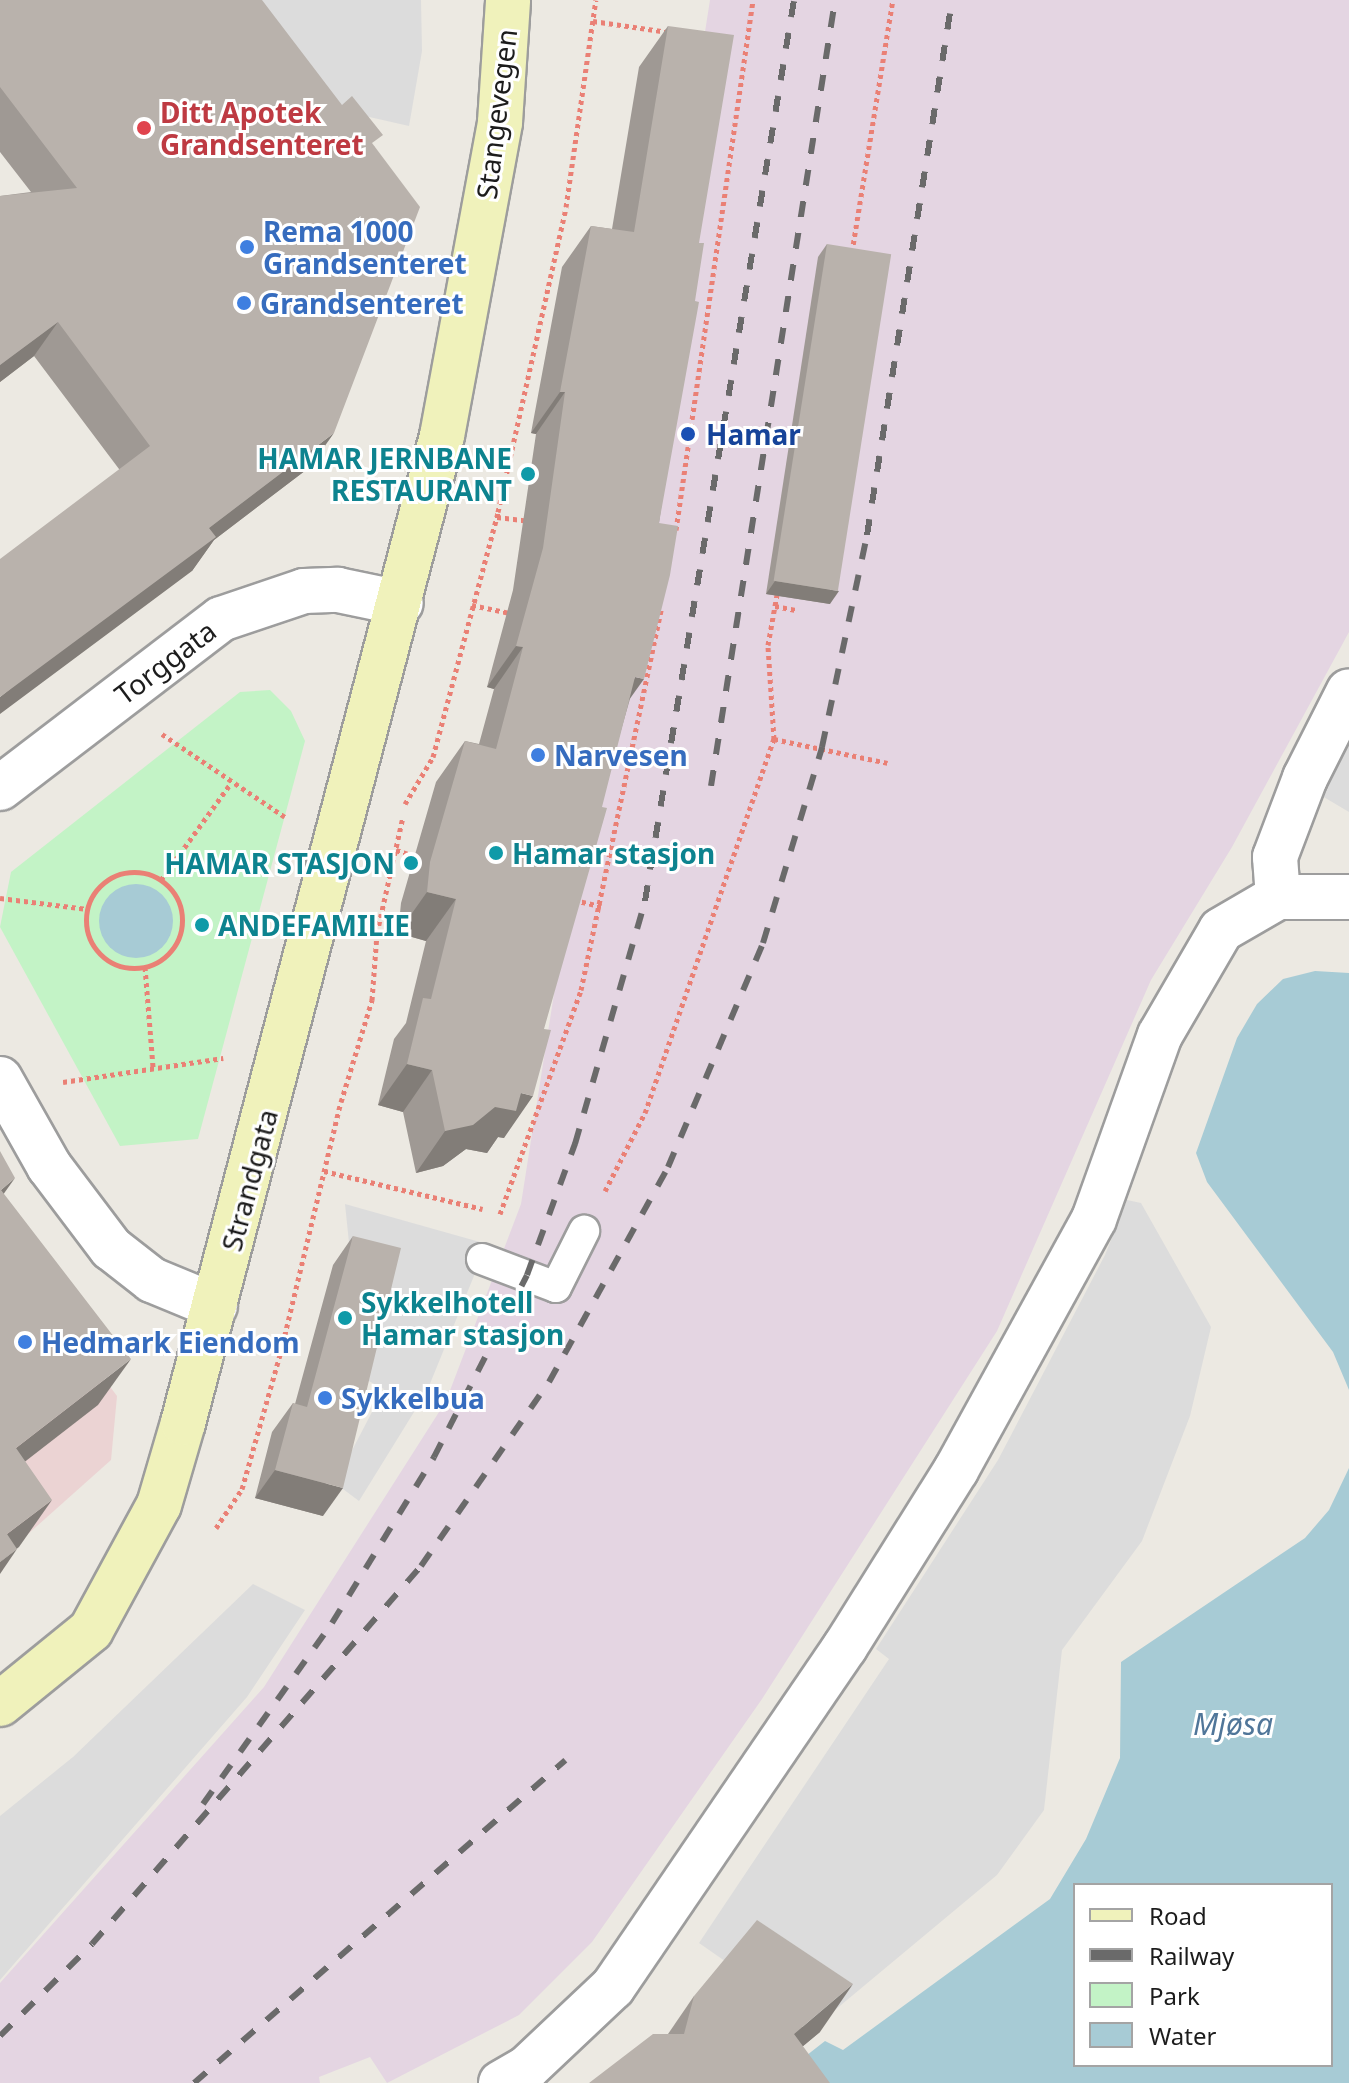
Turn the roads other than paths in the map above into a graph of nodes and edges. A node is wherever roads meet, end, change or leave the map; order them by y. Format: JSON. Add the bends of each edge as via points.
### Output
{"nodes":[{"id":1,"x":508,"y":0,"type":"edge"},
{"id":2,"x":401,"y":603,"type":"junction"},
{"id":3,"x":1349,"y":691,"type":"edge"},
{"id":4,"x":0,"y":788,"type":"edge"},
{"id":5,"x":1278,"y":897,"type":"junction"},
{"id":6,"x":1349,"y":897,"type":"edge"},
{"id":7,"x":0,"y":1079,"type":"edge"},
{"id":8,"x":584,"y":1231,"type":"road end"},
{"id":9,"x":482,"y":1259,"type":"dead end"},
{"id":10,"x":215,"y":1306,"type":"junction"},
{"id":11,"x":0,"y":1704,"type":"edge"},
{"id":12,"x":501,"y":2083,"type":"edge"}],
"edges":[{"from":1,"to":2,"type":"main road","name":"Stangevegen","via":[[500,122],[481,232],[442,436]]},
{"from":2,"to":4,"type":"street","name":"Torggata","via":[[338,590],[304,591],[221,619]]},
{"from":2,"to":10,"type":"main road","name":"Strandgata"},
{"from":3,"to":5,"type":"street","via":[[1305,778],[1275,857]]},
{"from":5,"to":6,"type":"street"},
{"from":5,"to":12,"type":"street","via":[[1221,930],[1213,943],[1160,1035],[1094,1219],[956,1470],[845,1647],[613,1987],[527,2068]]},
{"from":7,"to":10,"type":"street","via":[[49,1166],[111,1248],[152,1280]]},
{"from":8,"to":9,"type":"lane","via":[[556,1287]]},
{"from":10,"to":11,"type":"main road","name":"Strandgata","via":[[159,1505],[128,1566],[91,1630]]}]}
